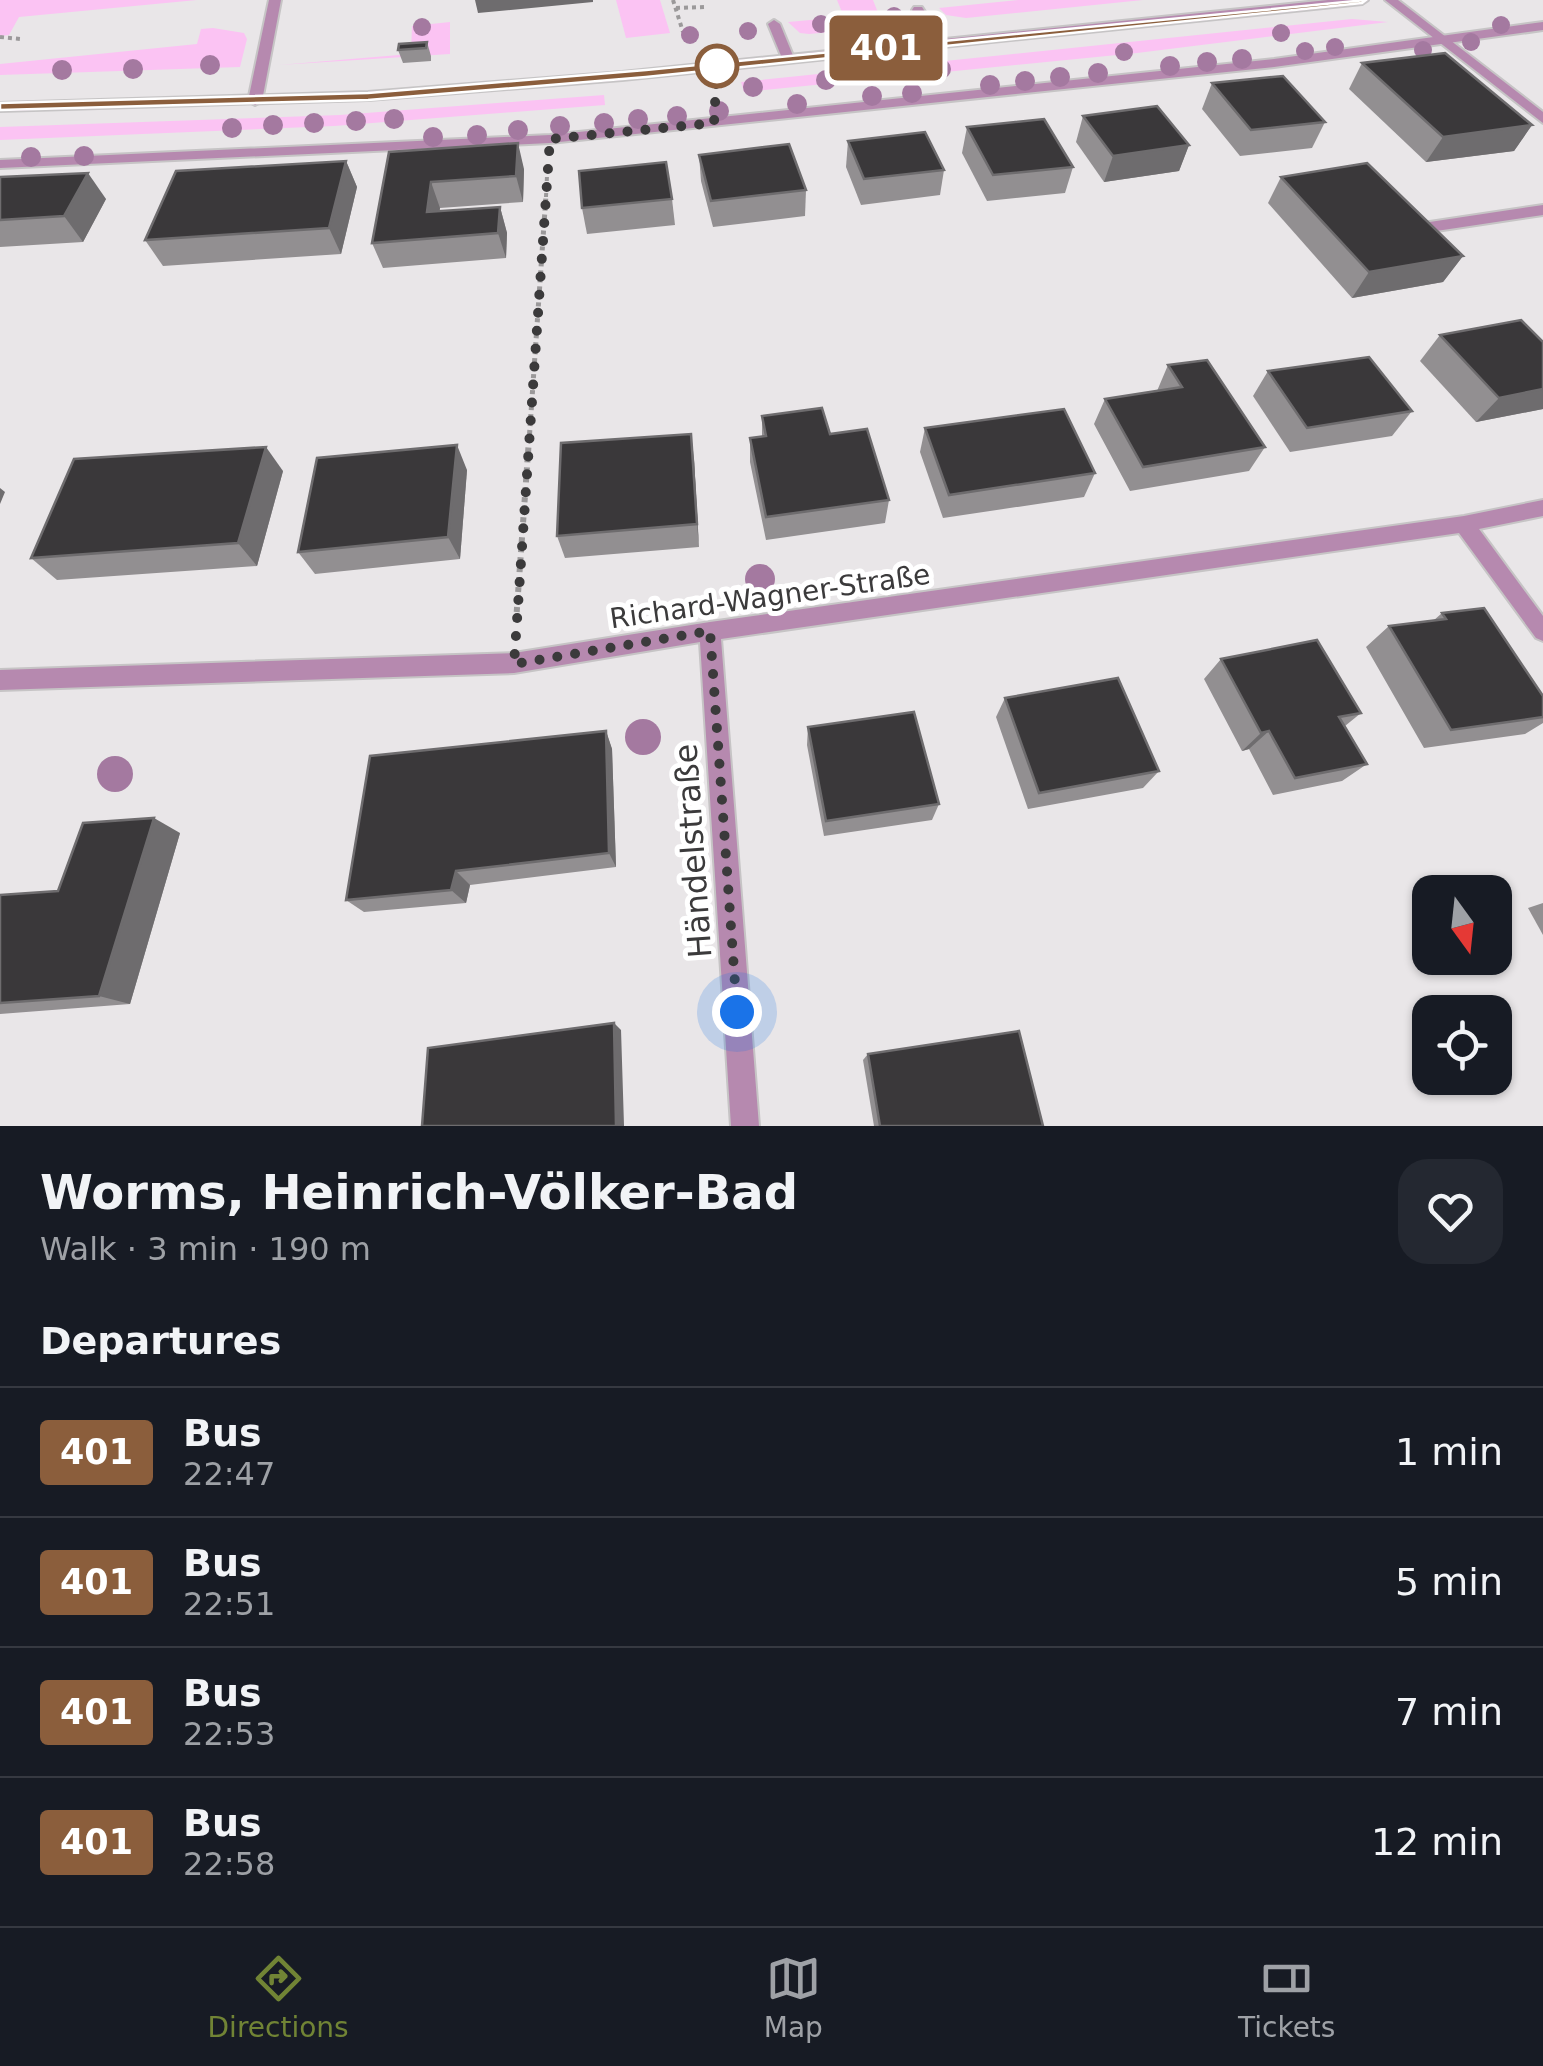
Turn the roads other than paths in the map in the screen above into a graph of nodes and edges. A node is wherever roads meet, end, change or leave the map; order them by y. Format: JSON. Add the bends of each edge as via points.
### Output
{"nodes":[{"id":1,"x":274,"y":0,"type":"edge"},
{"id":2,"x":1362,"y":0,"type":"edge"},
{"id":3,"x":1391,"y":0,"type":"edge"},
{"id":4,"x":918,"y":10,"type":"dead end"},
{"id":5,"x":774,"y":24,"type":"dead end"},
{"id":6,"x":1543,"y":26,"type":"edge"},
{"id":7,"x":1439,"y":39,"type":"junction"},
{"id":8,"x":939,"y":43,"type":"junction"},
{"id":9,"x":788,"y":58,"type":"junction"},
{"id":10,"x":254,"y":101,"type":"junction"},
{"id":11,"x":0,"y":106,"type":"edge"},
{"id":12,"x":1543,"y":119,"type":"edge"},
{"id":13,"x":0,"y":164,"type":"edge"},
{"id":14,"x":1543,"y":210,"type":"edge"},
{"id":15,"x":1423,"y":228,"type":"edge"},
{"id":16,"x":1543,"y":508,"type":"edge"},
{"id":17,"x":1464,"y":524,"type":"junction"},
{"id":18,"x":710,"y":631,"type":"junction"},
{"id":19,"x":1543,"y":632,"type":"edge"},
{"id":20,"x":0,"y":680,"type":"edge"},
{"id":21,"x":745,"y":1126,"type":"edge"}],
"edges":[{"from":1,"to":10,"type":"street"},
{"from":2,"to":8,"type":"street"},
{"from":3,"to":7,"type":"street"},
{"from":4,"to":8,"type":"street"},
{"from":5,"to":9,"type":"street"},
{"from":6,"to":7,"type":"street"},
{"from":7,"to":12,"type":"street"},
{"from":7,"to":13,"type":"street","via":[[1274,63],[550,139]]},
{"from":8,"to":9,"type":"street"},
{"from":9,"to":10,"type":"street"},
{"from":10,"to":11,"type":"street"},
{"from":14,"to":15,"type":"street"},
{"from":16,"to":17,"type":"street","name":"Richard-Wagner-Straße"},
{"from":17,"to":18,"type":"street","name":"Richard-Wagner-Straße"},
{"from":17,"to":19,"type":"street"},
{"from":18,"to":20,"type":"street","name":"Richard-Wagner-Straße","via":[[514,664]]},
{"from":18,"to":21,"type":"street","name":"Händelstraße"}]}
